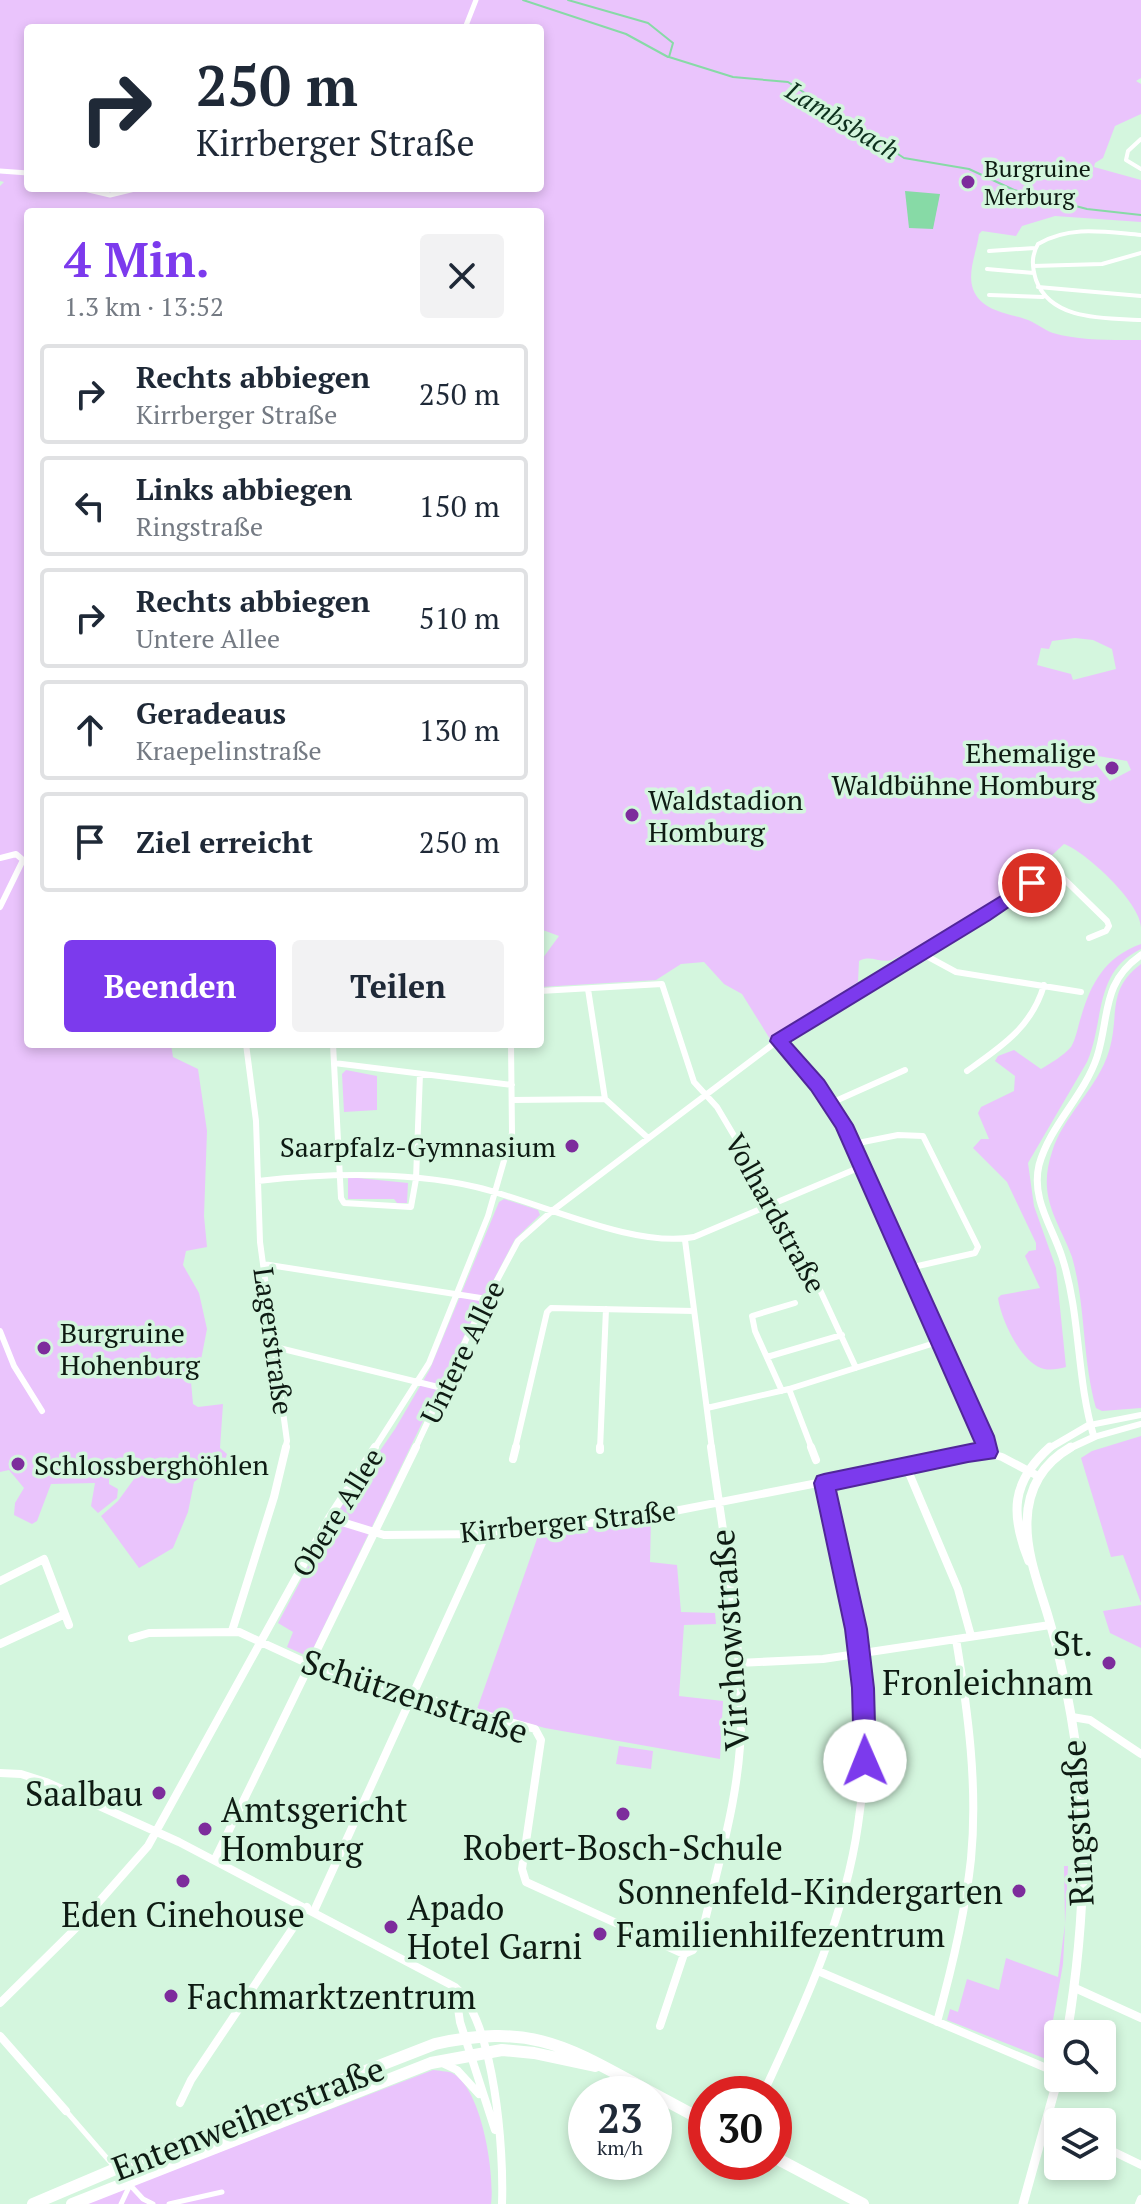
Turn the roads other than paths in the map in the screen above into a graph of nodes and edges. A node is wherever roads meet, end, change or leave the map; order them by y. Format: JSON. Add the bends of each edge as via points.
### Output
{"nodes":[{"id":1,"x":476,"y":0,"type":"edge"},
{"id":2,"x":467,"y":24,"type":"edge"},
{"id":3,"x":1141,"y":139,"type":"edge"},
{"id":4,"x":1132,"y":147,"type":"junction"},
{"id":5,"x":1141,"y":147,"type":"edge"},
{"id":6,"x":1141,"y":169,"type":"edge"},
{"id":7,"x":0,"y":171,"type":"edge"},
{"id":8,"x":24,"y":173,"type":"edge"},
{"id":9,"x":97,"y":192,"type":"edge"},
{"id":10,"x":122,"y":192,"type":"edge"},
{"id":11,"x":1141,"y":235,"type":"edge"},
{"id":12,"x":1035,"y":248,"type":"junction"},
{"id":13,"x":989,"y":251,"type":"dead end"},
{"id":14,"x":1141,"y":253,"type":"edge"},
{"id":15,"x":1033,"y":266,"type":"junction"},
{"id":16,"x":987,"y":269,"type":"dead end"},
{"id":17,"x":1034,"y":273,"type":"junction"},
{"id":18,"x":1038,"y":287,"type":"junction"},
{"id":19,"x":989,"y":295,"type":"dead end"},
{"id":20,"x":1141,"y":296,"type":"edge"},
{"id":21,"x":1043,"y":297,"type":"junction"},
{"id":22,"x":1141,"y":320,"type":"edge"},
{"id":23,"x":0,"y":858,"type":"edge"},
{"id":24,"x":0,"y":907,"type":"edge"},
{"id":25,"x":1089,"y":938,"type":"dead end"},
{"id":26,"x":921,"y":953,"type":"junction"},
{"id":27,"x":1141,"y":955,"type":"edge"},
{"id":28,"x":1044,"y":985,"type":"junction"},
{"id":29,"x":588,"y":989,"type":"junction"},
{"id":30,"x":544,"y":991,"type":"edge"},
{"id":31,"x":1081,"y":992,"type":"dead end"},
{"id":32,"x":779,"y":1041,"type":"junction"},
{"id":33,"x":247,"y":1048,"type":"edge"},
{"id":34,"x":333,"y":1048,"type":"edge"},
{"id":35,"x":511,"y":1048,"type":"edge"},
{"id":36,"x":334,"y":1063,"type":"junction"},
{"id":37,"x":905,"y":1070,"type":"dead end"},
{"id":38,"x":967,"y":1071,"type":"dead end"},
{"id":39,"x":420,"y":1074,"type":"junction"},
{"id":40,"x":512,"y":1085,"type":"junction"},
{"id":41,"x":705,"y":1095,"type":"junction"},
{"id":42,"x":605,"y":1099,"type":"junction"},
{"id":43,"x":512,"y":1100,"type":"junction"},
{"id":44,"x":831,"y":1103,"type":"junction"},
{"id":45,"x":648,"y":1138,"type":"junction"},
{"id":46,"x":853,"y":1144,"type":"junction"},
{"id":47,"x":863,"y":1166,"type":"junction"},
{"id":48,"x":340,"y":1173,"type":"junction"},
{"id":49,"x":416,"y":1179,"type":"junction"},
{"id":50,"x":258,"y":1181,"type":"junction"},
{"id":51,"x":497,"y":1192,"type":"junction"},
{"id":52,"x":774,"y":1203,"type":"junction"},
{"id":53,"x":552,"y":1211,"type":"junction"},
{"id":54,"x":685,"y":1240,"type":"junction"},
{"id":55,"x":263,"y":1264,"type":"junction"},
{"id":56,"x":909,"y":1268,"type":"junction"},
{"id":57,"x":458,"y":1295,"type":"junction"},
{"id":58,"x":487,"y":1299,"type":"junction"},
{"id":59,"x":795,"y":1303,"type":"dead end"},
{"id":60,"x":606,"y":1309,"type":"junction"},
{"id":61,"x":694,"y":1311,"type":"junction"},
{"id":62,"x":0,"y":1331,"type":"edge"},
{"id":63,"x":842,"y":1335,"type":"junction"},
{"id":64,"x":941,"y":1341,"type":"junction"},
{"id":65,"x":275,"y":1347,"type":"junction"},
{"id":66,"x":767,"y":1357,"type":"junction"},
{"id":67,"x":856,"y":1368,"type":"junction"},
{"id":68,"x":419,"y":1381,"type":"junction"},
{"id":69,"x":442,"y":1388,"type":"junction"},
{"id":70,"x":786,"y":1390,"type":"junction"},
{"id":71,"x":707,"y":1408,"type":"junction"},
{"id":72,"x":42,"y":1411,"type":"dead end"},
{"id":73,"x":1141,"y":1415,"type":"edge"},
{"id":74,"x":1141,"y":1424,"type":"edge"},
{"id":75,"x":1089,"y":1425,"type":"junction"},
{"id":76,"x":1094,"y":1437,"type":"junction"},
{"id":77,"x":600,"y":1450,"type":"dead end"},
{"id":78,"x":987,"y":1452,"type":"junction"},
{"id":79,"x":513,"y":1459,"type":"dead end"},
{"id":80,"x":816,"y":1460,"type":"dead end"},
{"id":81,"x":906,"y":1466,"type":"junction"},
{"id":82,"x":1027,"y":1470,"type":"junction"},
{"id":83,"x":1038,"y":1476,"type":"junction"},
{"id":84,"x":824,"y":1483,"type":"junction"},
{"id":85,"x":719,"y":1503,"type":"junction"},
{"id":86,"x":329,"y":1518,"type":"junction"},
{"id":87,"x":375,"y":1534,"type":"junction"},
{"id":88,"x":486,"y":1534,"type":"junction"},
{"id":89,"x":1033,"y":1569,"type":"junction"},
{"id":90,"x":0,"y":1581,"type":"edge"},
{"id":91,"x":63,"y":1615,"type":"junction"},
{"id":92,"x":69,"y":1625,"type":"dead end"},
{"id":93,"x":1050,"y":1625,"type":"junction"},
{"id":94,"x":232,"y":1631,"type":"junction"},
{"id":95,"x":971,"y":1636,"type":"junction"},
{"id":96,"x":132,"y":1638,"type":"dead end"},
{"id":97,"x":956,"y":1639,"type":"junction"},
{"id":98,"x":260,"y":1641,"type":"junction"},
{"id":99,"x":0,"y":1644,"type":"edge"},
{"id":100,"x":859,"y":1653,"type":"junction"},
{"id":101,"x":738,"y":1663,"type":"junction"},
{"id":102,"x":311,"y":1665,"type":"junction"},
{"id":103,"x":412,"y":1695,"type":"junction"},
{"id":104,"x":1072,"y":1717,"type":"junction"},
{"id":105,"x":1141,"y":1754,"type":"edge"},
{"id":106,"x":0,"y":1773,"type":"edge"},
{"id":107,"x":158,"y":1830,"type":"junction"},
{"id":108,"x":215,"y":1859,"type":"junction"},
{"id":109,"x":311,"y":1909,"type":"junction"},
{"id":110,"x":684,"y":1954,"type":"junction"},
{"id":111,"x":818,"y":1971,"type":"junction"},
{"id":112,"x":455,"y":1988,"type":"junction"},
{"id":113,"x":1075,"y":1988,"type":"junction"},
{"id":114,"x":0,"y":2003,"type":"edge"},
{"id":115,"x":1141,"y":2018,"type":"edge"},
{"id":116,"x":1069,"y":2020,"type":"edge"},
{"id":117,"x":937,"y":2022,"type":"junction"},
{"id":118,"x":660,"y":2026,"type":"dead end"},
{"id":119,"x":482,"y":2033,"type":"junction"},
{"id":120,"x":0,"y":2036,"type":"edge"},
{"id":121,"x":465,"y":2036,"type":"junction"},
{"id":122,"x":486,"y":2051,"type":"junction"},
{"id":123,"x":470,"y":2054,"type":"junction"},
{"id":124,"x":431,"y":2063,"type":"junction"},
{"id":125,"x":605,"y":2069,"type":"junction"},
{"id":126,"x":1044,"y":2070,"type":"edge"},
{"id":127,"x":619,"y":2076,"type":"edge"},
{"id":128,"x":771,"y":2076,"type":"edge"},
{"id":129,"x":482,"y":2096,"type":"junction"},
{"id":130,"x":180,"y":2103,"type":"dead end"},
{"id":131,"x":66,"y":2111,"type":"joint"},
{"id":132,"x":498,"y":2139,"type":"junction"},
{"id":133,"x":1044,"y":2139,"type":"edge"},
{"id":134,"x":1116,"y":2153,"type":"edge"},
{"id":135,"x":1141,"y":2165,"type":"edge"},
{"id":136,"x":792,"y":2167,"type":"edge"},
{"id":137,"x":130,"y":2185,"type":"junction"},
{"id":138,"x":222,"y":2192,"type":"dead end"},
{"id":139,"x":33,"y":2204,"type":"edge"},
{"id":140,"x":72,"y":2204,"type":"edge"},
{"id":141,"x":121,"y":2204,"type":"edge"},
{"id":142,"x":153,"y":2204,"type":"edge"},
{"id":143,"x":169,"y":2204,"type":"edge"},
{"id":144,"x":502,"y":2204,"type":"edge"},
{"id":145,"x":863,"y":2204,"type":"edge"},
{"id":146,"x":1023,"y":2204,"type":"edge"}],
"edges":[{"from":1,"to":2,"type":"main road"},
{"from":3,"to":4,"type":"street"},
{"from":4,"to":5,"type":"street"},
{"from":4,"to":6,"type":"street","via":[[1126,160]]},
{"from":7,"to":8,"type":"main road"},
{"from":9,"to":10,"type":"main road"},
{"from":11,"to":12,"type":"street","via":[[1072,232],[1047,238]]},
{"from":12,"to":13,"type":"street"},
{"from":12,"to":15,"type":"street"},
{"from":14,"to":15,"type":"street","via":[[1094,264]]},
{"from":15,"to":17,"type":"street"},
{"from":16,"to":17,"type":"street"},
{"from":17,"to":18,"type":"street"},
{"from":18,"to":20,"type":"street"},
{"from":18,"to":21,"type":"street"},
{"from":19,"to":21,"type":"street"},
{"from":21,"to":22,"type":"street","via":[[1075,313]]},
{"from":23,"to":24,"type":"street","via":[[16,854],[23,860]]},
{"from":25,"to":26,"type":"street","name":"Untere Allee","via":[[1106,931],[1108,923],[1058,873],[1046,870],[1007,901]]},
{"from":26,"to":28,"type":"street","via":[[956,972]]},
{"from":26,"to":32,"type":"street","name":"Untere Allee"},
{"from":27,"to":75,"type":"street","via":[[1114,980],[1095,1062],[1045,1150],[1037,1175],[1041,1203],[1067,1273]]},
{"from":28,"to":31,"type":"street"},
{"from":28,"to":38,"type":"street","via":[[1038,1008],[1024,1029]]},
{"from":29,"to":30,"type":"street"},
{"from":29,"to":41,"type":"street","name":"Volhardstraße","via":[[662,984],[694,1082]]},
{"from":29,"to":42,"type":"street"},
{"from":32,"to":41,"type":"street","name":"Untere Allee"},
{"from":32,"to":44,"type":"street"},
{"from":33,"to":50,"type":"street","name":"Lagerstraße"},
{"from":34,"to":36,"type":"street"},
{"from":35,"to":40,"type":"street","name":"Obere Allee"},
{"from":36,"to":39,"type":"street"},
{"from":36,"to":48,"type":"street"},
{"from":37,"to":44,"type":"street"},
{"from":39,"to":40,"type":"street"},
{"from":39,"to":49,"type":"street"},
{"from":40,"to":43,"type":"street","name":"Obere Allee"},
{"from":41,"to":45,"type":"street","name":"Untere Allee"},
{"from":41,"to":52,"type":"street","name":"Volhardstraße"},
{"from":42,"to":43,"type":"street"},
{"from":42,"to":45,"type":"street"},
{"from":43,"to":51,"type":"street","name":"Obere Allee","via":[[510,1142]]},
{"from":44,"to":46,"type":"street"},
{"from":45,"to":53,"type":"street","name":"Untere Allee"},
{"from":46,"to":47,"type":"street"},
{"from":46,"to":56,"type":"street","via":[[923,1136],[978,1251]]},
{"from":47,"to":52,"type":"street"},
{"from":47,"to":56,"type":"street"},
{"from":48,"to":49,"type":"street"},
{"from":48,"to":49,"type":"street","via":[[344,1203],[406,1209],[411,1207]]},
{"from":48,"to":50,"type":"street"},
{"from":49,"to":51,"type":"street"},
{"from":50,"to":55,"type":"street","name":"Lagerstraße"},
{"from":51,"to":53,"type":"street"},
{"from":51,"to":57,"type":"street","name":"Obere Allee"},
{"from":52,"to":54,"type":"street"},
{"from":52,"to":63,"type":"street","name":"Volhardstraße"},
{"from":53,"to":54,"type":"street"},
{"from":53,"to":58,"type":"street","name":"Untere Allee","via":[[518,1241]]},
{"from":54,"to":61,"type":"street","name":"Virchowstraße"},
{"from":55,"to":57,"type":"street"},
{"from":55,"to":65,"type":"street","name":"Lagerstraße"},
{"from":56,"to":64,"type":"street"},
{"from":57,"to":58,"type":"street"},
{"from":57,"to":68,"type":"street","name":"Obere Allee"},
{"from":58,"to":69,"type":"street","name":"Untere Allee"},
{"from":59,"to":66,"type":"street","name":"Volhardstraße","via":[[752,1316]]},
{"from":60,"to":61,"type":"street"},
{"from":60,"to":77,"type":"street"},
{"from":60,"to":79,"type":"street","via":[[557,1307],[547,1312]]},
{"from":61,"to":71,"type":"street","name":"Virchowstraße"},
{"from":62,"to":72,"type":"street"},
{"from":63,"to":66,"type":"street"},
{"from":63,"to":67,"type":"street","name":"Volhardstraße"},
{"from":64,"to":67,"type":"street"},
{"from":64,"to":78,"type":"street"},
{"from":65,"to":68,"type":"street"},
{"from":65,"to":94,"type":"street","name":"Lagerstraße","via":[[287,1441]]},
{"from":66,"to":70,"type":"street","name":"Volhardstraße"},
{"from":67,"to":70,"type":"street"},
{"from":68,"to":69,"type":"street"},
{"from":68,"to":86,"type":"street","name":"Obere Allee"},
{"from":69,"to":87,"type":"street","name":"Untere Allee"},
{"from":70,"to":71,"type":"street"},
{"from":70,"to":80,"type":"street","name":"Volhardstraße"},
{"from":71,"to":85,"type":"street","name":"Virchowstraße"},
{"from":73,"to":75,"type":"street"},
{"from":74,"to":76,"type":"street"},
{"from":75,"to":76,"type":"street"},
{"from":75,"to":82,"type":"street","name":"Ringstraße","via":[[1054,1442]]},
{"from":76,"to":83,"type":"street","name":"Ringstraße","via":[[1061,1450]]},
{"from":78,"to":81,"type":"street","name":"Kirrberger Straße"},
{"from":78,"to":82,"type":"street"},
{"from":81,"to":84,"type":"street","name":"Kirrberger Straße"},
{"from":81,"to":95,"type":"street","via":[[958,1589]]},
{"from":82,"to":83,"type":"street"},
{"from":82,"to":89,"type":"street","name":"Ringstraße","via":[[1016,1520]]},
{"from":83,"to":89,"type":"street","name":"Ringstraße","via":[[1027,1511]]},
{"from":84,"to":85,"type":"street","name":"Kirrberger Straße"},
{"from":84,"to":100,"type":"street"},
{"from":85,"to":88,"type":"street","name":"Kirrberger Straße"},
{"from":85,"to":101,"type":"street","name":"Virchowstraße"},
{"from":86,"to":87,"type":"street","name":"Kirrberger Straße"},
{"from":86,"to":98,"type":"street","name":"Obere Allee"},
{"from":87,"to":88,"type":"street","name":"Kirrberger Straße"},
{"from":87,"to":102,"type":"street","name":"Untere Allee"},
{"from":88,"to":103,"type":"street"},
{"from":89,"to":93,"type":"street","name":"Ringstraße"},
{"from":90,"to":91,"type":"street","via":[[42,1558]]},
{"from":91,"to":92,"type":"street"},
{"from":91,"to":99,"type":"street"},
{"from":93,"to":95,"type":"street"},
{"from":93,"to":104,"type":"street","name":"Ringstraße"},
{"from":94,"to":96,"type":"street"},
{"from":94,"to":98,"type":"street","name":"Schützenstraße"},
{"from":95,"to":97,"type":"street"},
{"from":97,"to":100,"type":"street"},
{"from":97,"to":117,"type":"street","via":[[971,1746],[972,1845],[958,1943]]},
{"from":98,"to":102,"type":"street","name":"Schützenstraße"},
{"from":98,"to":107,"type":"street","name":"Obere Allee"},
{"from":100,"to":101,"type":"street"},
{"from":100,"to":111,"type":"street","via":[[863,1791],[844,1888]]},
{"from":101,"to":110,"type":"street","name":"Virchowstraße","via":[[741,1737],[730,1819],[701,1937]]},
{"from":102,"to":103,"type":"street","name":"Schützenstraße"},
{"from":102,"to":108,"type":"street","name":"Untere Allee"},
{"from":103,"to":109,"type":"street"},
{"from":103,"to":110,"type":"street","name":"Schützenstraße","via":[[535,1729],[541,1740],[522,1869],[526,1882]]},
{"from":104,"to":105,"type":"street","via":[[1090,1720]]},
{"from":104,"to":113,"type":"street","name":"Ringstraße","via":[[1084,1874]]},
{"from":106,"to":107,"type":"street","via":[[15,1772],[51,1784]]},
{"from":107,"to":108,"type":"street"},
{"from":107,"to":114,"type":"street","name":"Obere Allee","via":[[76,1928]]},
{"from":108,"to":109,"type":"street"},
{"from":109,"to":112,"type":"street"},
{"from":109,"to":130,"type":"street"},
{"from":110,"to":118,"type":"street","name":"Virchowstraße"},
{"from":111,"to":117,"type":"street"},
{"from":111,"to":128,"type":"street"},
{"from":112,"to":119,"type":"street"},
{"from":112,"to":121,"type":"street"},
{"from":113,"to":115,"type":"street"},
{"from":113,"to":116,"type":"street","name":"Ringstraße"},
{"from":117,"to":126,"type":"street"},
{"from":119,"to":121,"type":"main road","name":"Entenweiherstraße"},
{"from":119,"to":122,"type":"street"},
{"from":119,"to":125,"type":"main road","name":"Entenweiherstraße","via":[[564,2045]]},
{"from":120,"to":131,"type":"street"},
{"from":121,"to":123,"type":"street"},
{"from":121,"to":139,"type":"main road","name":"Entenweiherstraße"},
{"from":122,"to":123,"type":"main road","name":"Entenweiherstraße"},
{"from":122,"to":125,"type":"main road","name":"Entenweiherstraße","via":[[534,2053]]},
{"from":122,"to":132,"type":"street"},
{"from":123,"to":124,"type":"main road","name":"Entenweiherstraße"},
{"from":123,"to":129,"type":"street"},
{"from":124,"to":129,"type":"street","via":[[457,2070]]},
{"from":124,"to":140,"type":"main road","name":"Entenweiherstraße"},
{"from":125,"to":127,"type":"main road"},
{"from":129,"to":132,"type":"street"},
{"from":131,"to":137,"type":"street"},
{"from":132,"to":144,"type":"street"},
{"from":133,"to":146,"type":"street"},
{"from":134,"to":135,"type":"street"},
{"from":136,"to":145,"type":"main road"},
{"from":137,"to":141,"type":"street"},
{"from":137,"to":142,"type":"street"},
{"from":138,"to":143,"type":"street"}]}
